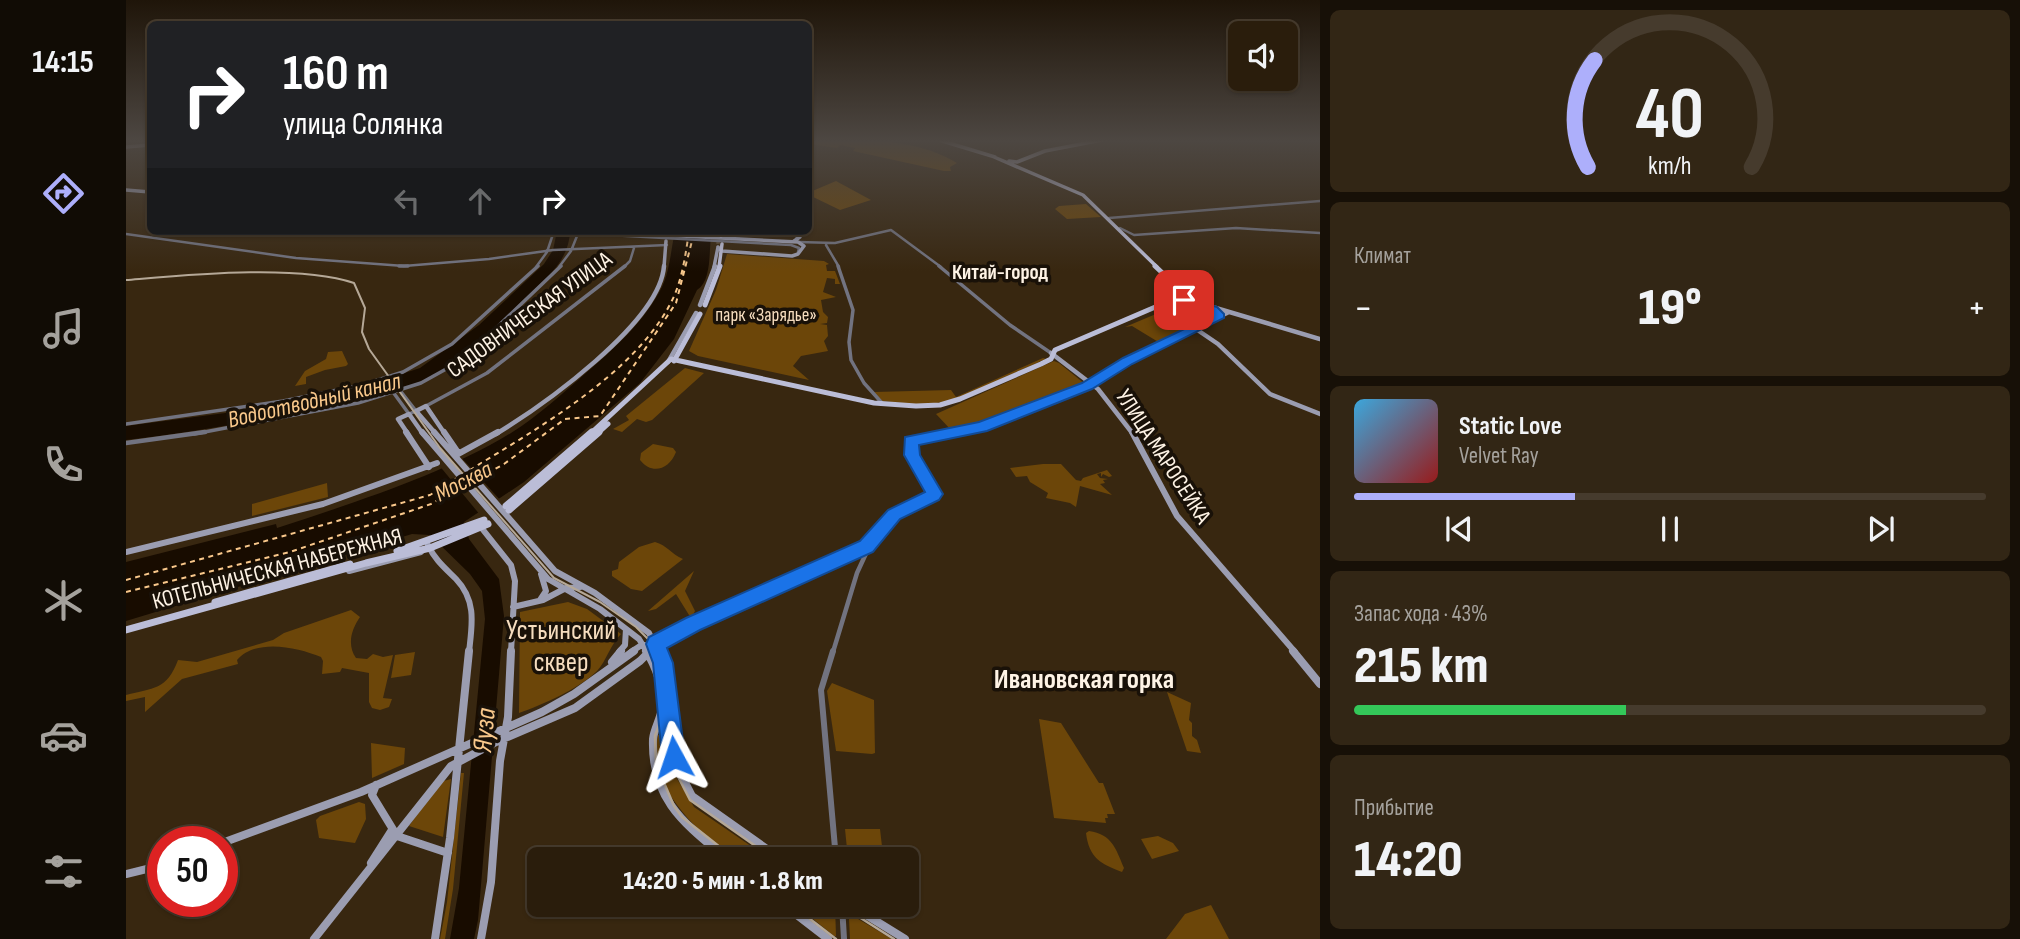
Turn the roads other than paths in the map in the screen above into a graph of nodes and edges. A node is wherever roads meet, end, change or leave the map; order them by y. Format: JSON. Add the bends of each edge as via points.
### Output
{"nodes":[{"id":1,"x":1058,"y":184,"type":"edge"},
{"id":2,"x":126,"y":190,"type":"edge"},
{"id":3,"x":147,"y":192,"type":"edge"},
{"id":4,"x":1320,"y":201,"type":"edge"},
{"id":5,"x":1109,"y":218,"type":"junction"},
{"id":6,"x":1120,"y":228,"type":"junction"},
{"id":7,"x":1320,"y":233,"type":"edge"},
{"id":8,"x":126,"y":234,"type":"edge"},
{"id":9,"x":554,"y":235,"type":"edge"},
{"id":10,"x":577,"y":235,"type":"edge"},
{"id":11,"x":636,"y":235,"type":"edge"},
{"id":12,"x":641,"y":235,"type":"edge"},
{"id":13,"x":794,"y":235,"type":"edge"},
{"id":14,"x":655,"y":236,"type":"junction"},
{"id":15,"x":730,"y":240,"type":"junction"},
{"id":16,"x":790,"y":241,"type":"junction"},
{"id":17,"x":665,"y":242,"type":"joint"},
{"id":18,"x":798,"y":242,"type":"junction"},
{"id":19,"x":821,"y":244,"type":"junction"},
{"id":20,"x":575,"y":247,"type":"junction"},
{"id":21,"x":634,"y":248,"type":"junction"},
{"id":22,"x":720,"y":248,"type":"junction"},
{"id":23,"x":552,"y":250,"type":"junction"},
{"id":24,"x":1171,"y":281,"type":"junction"},
{"id":25,"x":1167,"y":302,"type":"junction"},
{"id":26,"x":700,"y":309,"type":"junction"},
{"id":27,"x":1232,"y":313,"type":"junction"},
{"id":28,"x":1218,"y":318,"type":"junction"},
{"id":29,"x":1196,"y":329,"type":"junction"},
{"id":30,"x":1320,"y":339,"type":"edge"},
{"id":31,"x":677,"y":356,"type":"junction"},
{"id":32,"x":1051,"y":356,"type":"junction"},
{"id":33,"x":667,"y":362,"type":"junction"},
{"id":34,"x":1070,"y":366,"type":"junction"},
{"id":35,"x":1107,"y":374,"type":"junction"},
{"id":36,"x":388,"y":379,"type":"junction"},
{"id":37,"x":1090,"y":385,"type":"junction"},
{"id":38,"x":396,"y":391,"type":"junction"},
{"id":39,"x":883,"y":404,"type":"junction"},
{"id":40,"x":426,"y":406,"type":"junction"},
{"id":41,"x":416,"y":411,"type":"junction"},
{"id":42,"x":409,"y":414,"type":"junction"},
{"id":43,"x":1320,"y":414,"type":"edge"},
{"id":44,"x":126,"y":424,"type":"edge"},
{"id":45,"x":126,"y":443,"type":"edge"},
{"id":46,"x":436,"y":462,"type":"dead end"},
{"id":47,"x":428,"y":466,"type":"junction"},
{"id":48,"x":483,"y":524,"type":"joint"},
{"id":49,"x":870,"y":544,"type":"junction"},
{"id":50,"x":432,"y":546,"type":"junction"},
{"id":51,"x":126,"y":552,"type":"edge"},
{"id":52,"x":539,"y":571,"type":"junction"},
{"id":53,"x":335,"y":573,"type":"junction"},
{"id":54,"x":584,"y":587,"type":"junction"},
{"id":55,"x":563,"y":589,"type":"junction"},
{"id":56,"x":537,"y":601,"type":"junction"},
{"id":57,"x":513,"y":607,"type":"junction"},
{"id":58,"x":126,"y":628,"type":"edge"},
{"id":59,"x":626,"y":629,"type":"junction"},
{"id":60,"x":656,"y":644,"type":"junction"},
{"id":61,"x":643,"y":645,"type":"junction"},
{"id":62,"x":649,"y":653,"type":"junction"},
{"id":63,"x":602,"y":674,"type":"junction"},
{"id":64,"x":1320,"y":684,"type":"edge"},
{"id":65,"x":507,"y":725,"type":"junction"},
{"id":66,"x":500,"y":740,"type":"junction"},
{"id":67,"x":458,"y":750,"type":"junction"},
{"id":68,"x":457,"y":762,"type":"junction"},
{"id":69,"x":376,"y":785,"type":"junction"},
{"id":70,"x":361,"y":792,"type":"junction"},
{"id":71,"x":372,"y":795,"type":"junction"},
{"id":72,"x":394,"y":833,"type":"junction"},
{"id":73,"x":238,"y":837,"type":"edge"},
{"id":74,"x":713,"y":847,"type":"edge"},
{"id":75,"x":763,"y":847,"type":"edge"},
{"id":76,"x":835,"y":847,"type":"edge"},
{"id":77,"x":448,"y":853,"type":"junction"},
{"id":78,"x":147,"y":869,"type":"edge"},
{"id":79,"x":126,"y":874,"type":"edge"},
{"id":80,"x":800,"y":917,"type":"edge"},
{"id":81,"x":843,"y":917,"type":"edge"},
{"id":82,"x":869,"y":917,"type":"edge"},
{"id":83,"x":314,"y":939,"type":"edge"},
{"id":84,"x":435,"y":939,"type":"edge"},
{"id":85,"x":481,"y":939,"type":"edge"},
{"id":86,"x":828,"y":939,"type":"edge"},
{"id":87,"x":844,"y":939,"type":"edge"},
{"id":88,"x":905,"y":939,"type":"edge"}],
"edges":[{"from":1,"to":5,"type":"main road","via":[[1083,195]]},
{"from":2,"to":3,"type":"main road"},
{"from":4,"to":5,"type":"street"},
{"from":5,"to":6,"type":"main road"},
{"from":6,"to":7,"type":"street","via":[[1136,235],[1236,228]]},
{"from":6,"to":24,"type":"main road"},
{"from":8,"to":23,"type":"street","via":[[296,258],[390,265],[440,264]]},
{"from":9,"to":23,"type":"street"},
{"from":10,"to":20,"type":"street"},
{"from":11,"to":14,"type":"street"},
{"from":12,"to":14,"type":"main road"},
{"from":13,"to":16,"type":"main road","via":[[800,237]]},
{"from":14,"to":15,"type":"main road"},
{"from":15,"to":16,"type":"main road"},
{"from":15,"to":22,"type":"street","via":[[800,250],[792,255]]},
{"from":16,"to":18,"type":"main road"},
{"from":17,"to":21,"type":"street"},
{"from":17,"to":40,"type":"main road","via":[[657,283],[615,340],[533,409],[457,452]]},
{"from":18,"to":19,"type":"street"},
{"from":18,"to":22,"type":"main road","via":[[803,247],[793,256]]},
{"from":19,"to":32,"type":"street","via":[[891,230]]},
{"from":19,"to":39,"type":"street","via":[[830,247],[851,302],[849,353],[856,372]]},
{"from":20,"to":21,"type":"street"},
{"from":20,"to":23,"type":"street"},
{"from":20,"to":38,"type":"street","via":[[478,345],[439,374]]},
{"from":21,"to":40,"type":"street","name":"САДОВНИЧЕСКАЯ УЛИЦА","via":[[620,271],[487,373]]},
{"from":22,"to":26,"type":"main road","via":[[717,276]]},
{"from":23,"to":36,"type":"street","via":[[475,325],[420,364]]},
{"from":24,"to":25,"type":"main road","via":[[1177,293]]},
{"from":24,"to":27,"type":"main road","via":[[1194,300]]},
{"from":25,"to":28,"type":"main road","via":[[1184,300],[1213,310]]},
{"from":25,"to":32,"type":"main road"},
{"from":26,"to":31,"type":"main road"},
{"from":26,"to":33,"type":"main road"},
{"from":27,"to":28,"type":"main road"},
{"from":27,"to":30,"type":"main road"},
{"from":28,"to":29,"type":"main road"},
{"from":29,"to":35,"type":"main road"},
{"from":29,"to":43,"type":"main road","via":[[1222,347],[1270,394]]},
{"from":31,"to":33,"type":"main road"},
{"from":31,"to":33,"type":"main road","via":[[637,399],[507,508]]},
{"from":31,"to":39,"type":"main road"},
{"from":32,"to":34,"type":"main road"},
{"from":32,"to":37,"type":"main road"},
{"from":32,"to":39,"type":"main road","via":[[953,401],[923,406]]},
{"from":34,"to":35,"type":"main road","via":[[1090,377]]},
{"from":34,"to":37,"type":"main road"},
{"from":35,"to":37,"type":"main road"},
{"from":36,"to":38,"type":"street"},
{"from":36,"to":44,"type":"street","via":[[241,410]]},
{"from":37,"to":49,"type":"main road","via":[[982,427],[913,440],[910,447],[934,494],[894,515]]},
{"from":37,"to":64,"type":"main road","name":"УЛИЦА МАРОСЕЙКА","via":[[1133,435],[1177,515]]},
{"from":38,"to":41,"type":"street"},
{"from":38,"to":42,"type":"street"},
{"from":38,"to":45,"type":"street","via":[[234,428]]},
{"from":40,"to":41,"type":"main road","name":"САДОВНИЧЕСКАЯ УЛИЦА"},
{"from":41,"to":42,"type":"street","name":"САДОВНИЧЕСКАЯ УЛИЦА"},
{"from":41,"to":54,"type":"main road","via":[[555,571]]},
{"from":42,"to":47,"type":"main road","name":"САДОВНИЧЕСКАЯ УЛИЦА","via":[[398,419]]},
{"from":42,"to":52,"type":"main road"},
{"from":46,"to":47,"type":"main road"},
{"from":47,"to":51,"type":"main road","via":[[301,510]]},
{"from":48,"to":50,"type":"main road"},
{"from":48,"to":57,"type":"main road","via":[[513,570]]},
{"from":49,"to":60,"type":"main road"},
{"from":49,"to":76,"type":"street","via":[[821,684]]},
{"from":50,"to":53,"type":"main road","name":"КОТЕЛЬНИЧЕСКАЯ НАБЕРЕЖНАЯ"},
{"from":50,"to":53,"type":"main road","via":[[415,555]]},
{"from":50,"to":58,"type":"main road","name":"КОТЕЛЬНИЧЕСКАЯ НАБЕРЕЖНАЯ"},
{"from":50,"to":67,"type":"main road","via":[[465,587],[473,609]]},
{"from":52,"to":55,"type":"main road"},
{"from":52,"to":56,"type":"main road","via":[[546,589]]},
{"from":53,"to":58,"type":"main road","name":"КОТЕЛЬНИЧЕСКАЯ НАБЕРЕЖНАЯ"},
{"from":54,"to":55,"type":"main road"},
{"from":54,"to":60,"type":"main road","via":[[644,627]]},
{"from":55,"to":56,"type":"main road"},
{"from":55,"to":59,"type":"main road"},
{"from":56,"to":57,"type":"main road"},
{"from":57,"to":65,"type":"main road"},
{"from":59,"to":61,"type":"main road"},
{"from":59,"to":63,"type":"main road","via":[[622,651]]},
{"from":60,"to":61,"type":"main road"},
{"from":60,"to":62,"type":"main road"},
{"from":60,"to":75,"type":"main road","via":[[663,663],[674,761],[692,796]]},
{"from":61,"to":62,"type":"main road"},
{"from":61,"to":63,"type":"main road"},
{"from":62,"to":66,"type":"main road","via":[[575,708]]},
{"from":62,"to":74,"type":"main road","via":[[656,667],[662,709],[653,737],[656,775],[678,818]]},
{"from":63,"to":65,"type":"main road","via":[[559,703]]},
{"from":65,"to":66,"type":"main road"},
{"from":65,"to":67,"type":"main road"},
{"from":66,"to":68,"type":"main road"},
{"from":66,"to":85,"type":"main road","via":[[491,882]]},
{"from":67,"to":68,"type":"main road"},
{"from":67,"to":69,"type":"main road"},
{"from":68,"to":72,"type":"main road"},
{"from":68,"to":77,"type":"main road"},
{"from":69,"to":70,"type":"main road"},
{"from":69,"to":71,"type":"main road"},
{"from":70,"to":71,"type":"main road"},
{"from":70,"to":73,"type":"main road"},
{"from":71,"to":72,"type":"main road"},
{"from":72,"to":77,"type":"main road"},
{"from":72,"to":83,"type":"main road"},
{"from":77,"to":84,"type":"main road"},
{"from":78,"to":79,"type":"main road"},
{"from":80,"to":86,"type":"main road"},
{"from":81,"to":87,"type":"street"},
{"from":82,"to":88,"type":"main road"}]}
